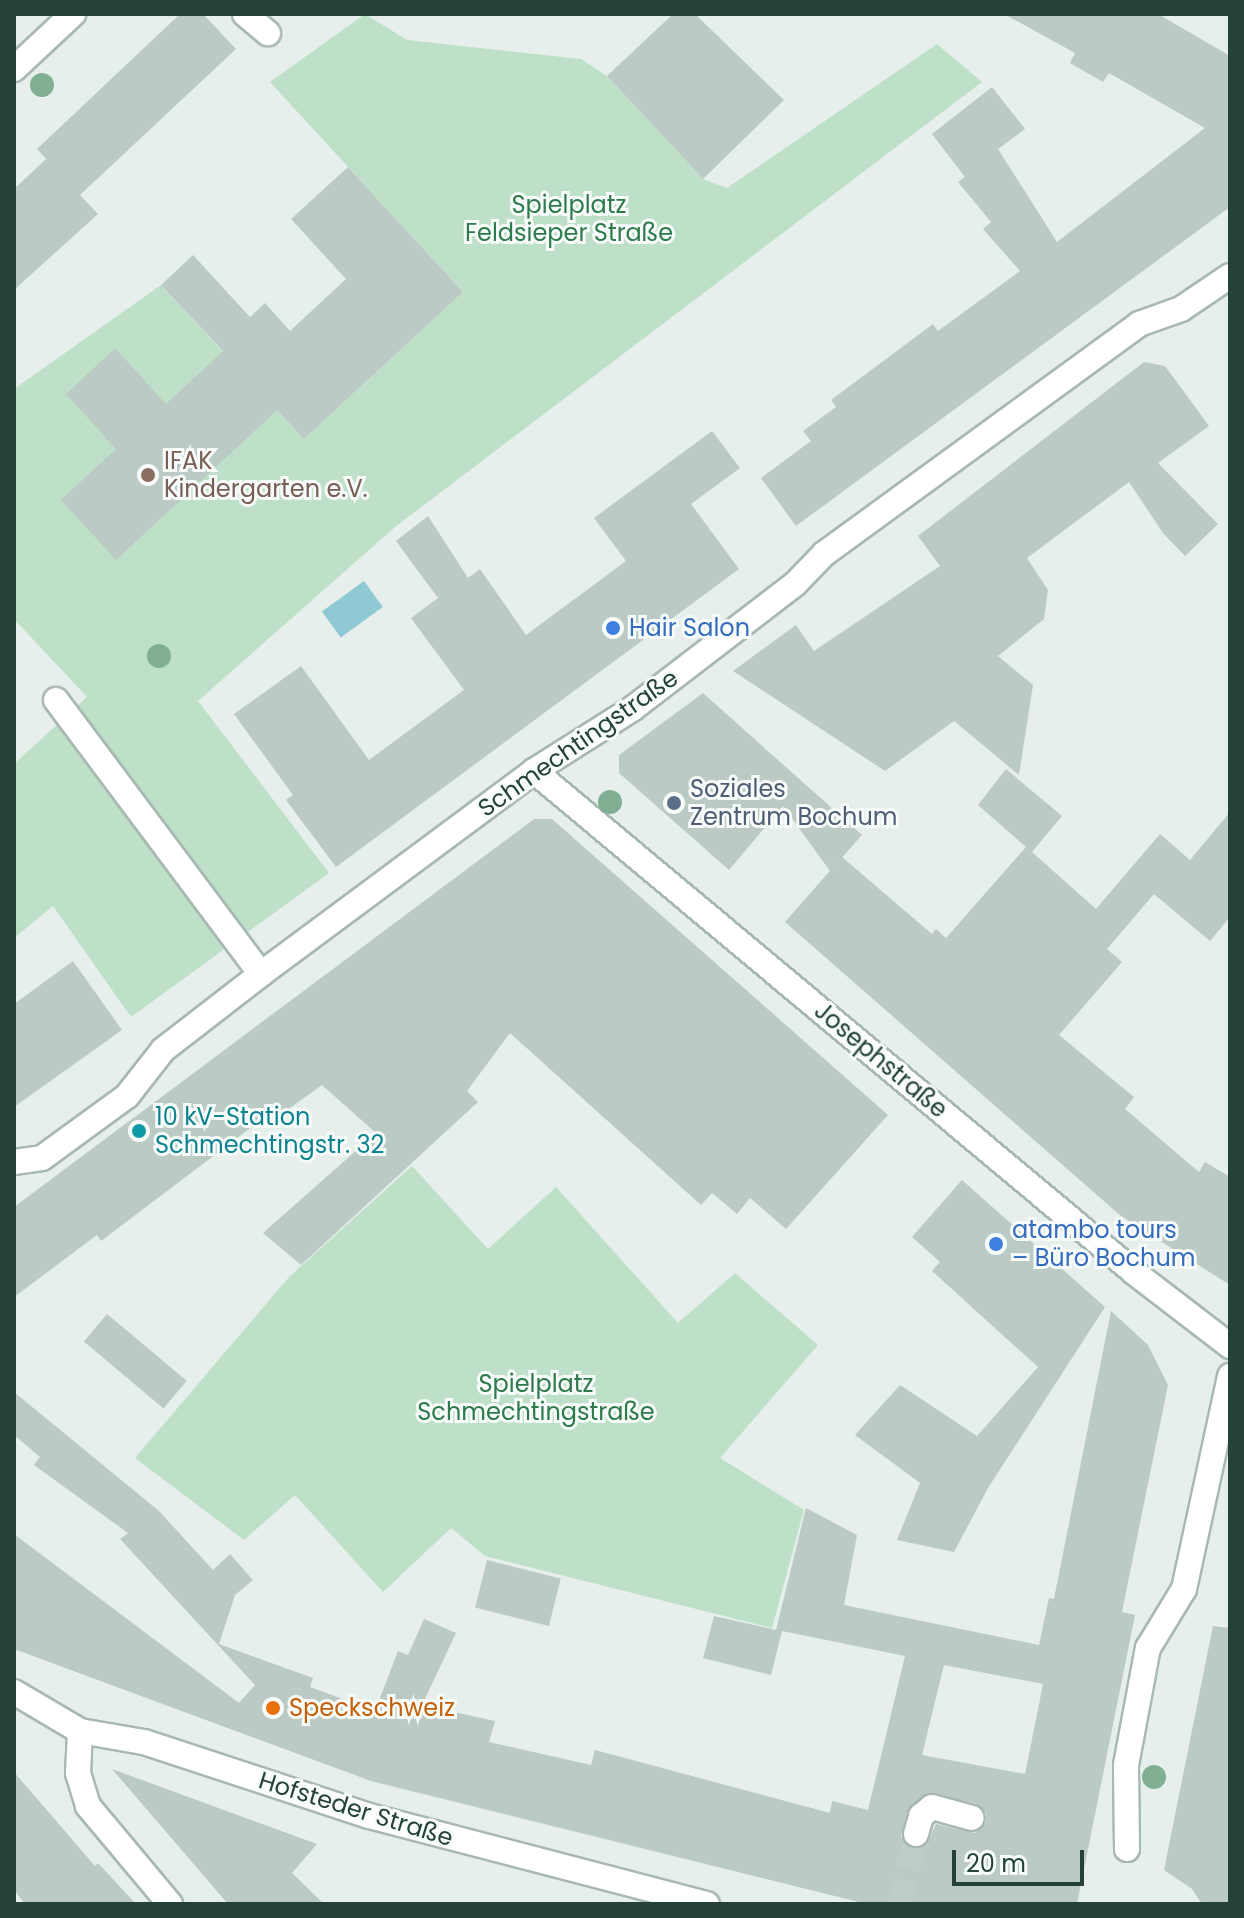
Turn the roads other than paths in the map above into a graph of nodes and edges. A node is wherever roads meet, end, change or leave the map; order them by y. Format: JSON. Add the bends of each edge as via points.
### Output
{"nodes":[{"id":1,"x":73,"y":14,"type":"edge"},
{"id":2,"x":245,"y":14,"type":"edge"},
{"id":3,"x":268,"y":33,"type":"dead end"},
{"id":4,"x":14,"y":69,"type":"edge"},
{"id":5,"x":1230,"y":276,"type":"edge"},
{"id":6,"x":56,"y":700,"type":"dead end"},
{"id":7,"x":534,"y":771,"type":"junction"},
{"id":8,"x":261,"y":974,"type":"junction"},
{"id":9,"x":14,"y":1162,"type":"edge"},
{"id":10,"x":1230,"y":1346,"type":"edge"},
{"id":11,"x":1230,"y":1376,"type":"edge"},
{"id":12,"x":14,"y":1692,"type":"edge"},
{"id":13,"x":80,"y":1731,"type":"junction"},
{"id":14,"x":972,"y":1818,"type":"dead end"},
{"id":15,"x":916,"y":1834,"type":"tunnel mouth"},
{"id":16,"x":1127,"y":1849,"type":"dead end"},
{"id":17,"x":170,"y":1904,"type":"edge"},
{"id":18,"x":707,"y":1904,"type":"edge"}],
"edges":[{"from":1,"to":4,"type":"street"},
{"from":2,"to":3,"type":"street"},
{"from":5,"to":7,"type":"street","name":"Schmechtingstraße","via":[[1181,309],[1139,324],[824,554],[795,584],[632,709]]},
{"from":6,"to":8,"type":"street"},
{"from":7,"to":8,"type":"street","name":"Schmechtingstraße"},
{"from":7,"to":10,"type":"street","name":"Josephstraße","via":[[1135,1273]]},
{"from":8,"to":9,"type":"street","name":"Schmechtingstraße","via":[[163,1050],[127,1096],[42,1158]]},
{"from":11,"to":16,"type":"street","via":[[1184,1589],[1148,1648],[1126,1765]]},
{"from":12,"to":13,"type":"street","name":"Hofsteder Straße"},
{"from":13,"to":17,"type":"street","via":[[78,1773],[88,1806]]},
{"from":13,"to":18,"type":"street","name":"Hofsteder Straße","via":[[144,1742],[369,1816]]},
{"from":14,"to":15,"type":"street","via":[[932,1807],[921,1816]]}]}
